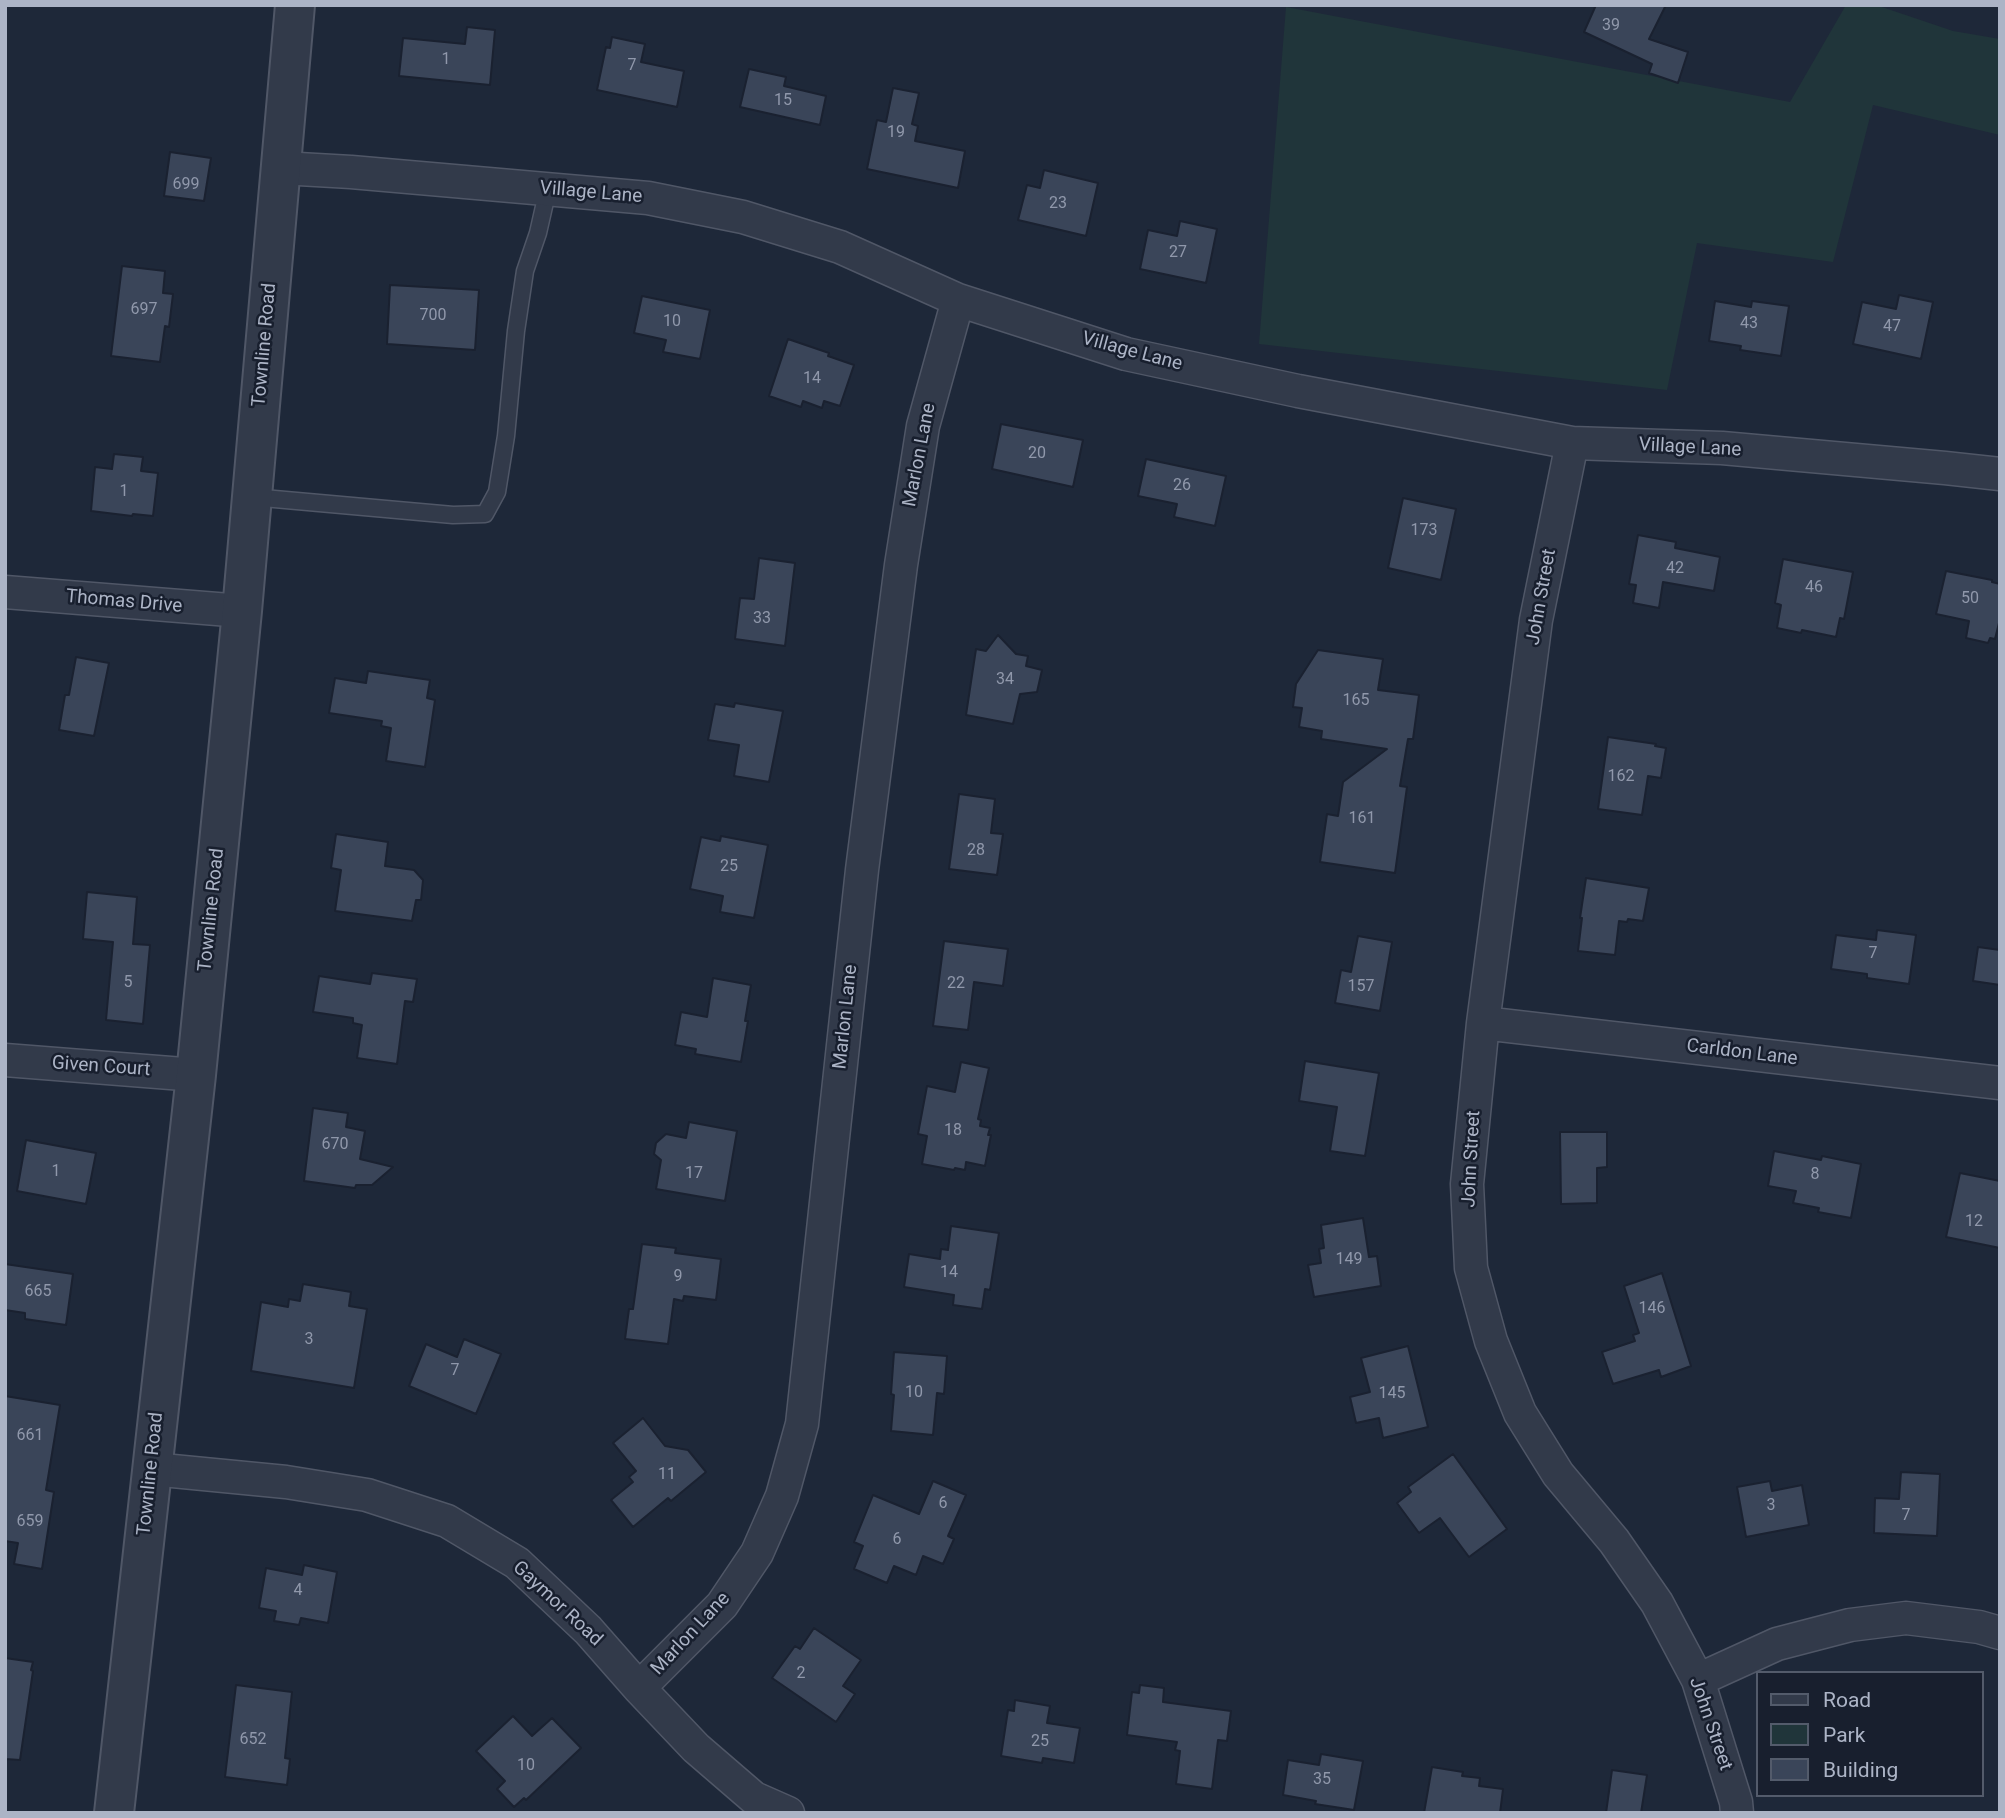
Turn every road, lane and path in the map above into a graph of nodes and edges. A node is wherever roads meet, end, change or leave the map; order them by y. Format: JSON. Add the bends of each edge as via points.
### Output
{"nodes":[{"id":1,"x":295,"y":5,"type":"edge"},
{"id":2,"x":281,"y":168,"type":"junction"},
{"id":3,"x":548,"y":189,"type":"junction"},
{"id":4,"x":958,"y":300,"type":"junction"},
{"id":5,"x":1572,"y":443,"type":"junction"},
{"id":6,"x":2000,"y":474,"type":"edge"},
{"id":7,"x":252,"y":497,"type":"junction"},
{"id":8,"x":5,"y":592,"type":"edge"},
{"id":9,"x":242,"y":611,"type":"junction"},
{"id":10,"x":1483,"y":1023,"type":"junction"},
{"id":11,"x":5,"y":1060,"type":"edge"},
{"id":12,"x":196,"y":1075,"type":"junction"},
{"id":13,"x":2000,"y":1083,"type":"edge"},
{"id":14,"x":152,"y":1469,"type":"junction"},
{"id":15,"x":2000,"y":1633,"type":"edge"},
{"id":16,"x":1698,"y":1681,"type":"junction"},
{"id":17,"x":639,"y":1688,"type":"junction"},
{"id":18,"x":114,"y":1813,"type":"edge"},
{"id":19,"x":788,"y":1813,"type":"edge"},
{"id":20,"x":1737,"y":1813,"type":"edge"}],
"edges":[{"from":1,"to":2,"type":"street","name":"Townline Road"},
{"from":2,"to":3,"type":"street","name":"Village Lane"},
{"from":2,"to":7,"type":"street","name":"Townline Road"},
{"from":3,"to":4,"type":"street","name":"Village Lane","via":[[648,198],[743,217],[840,247]]},
{"from":3,"to":7,"type":"lane","via":[[525,271],[497,492],[485,514]]},
{"from":4,"to":5,"type":"street","name":"Village Lane","via":[[1126,354]]},
{"from":4,"to":17,"type":"street","name":"Marlon Lane","via":[[923,426],[901,565],[862,870],[802,1424],[782,1496],[757,1553],[722,1605]]},
{"from":5,"to":6,"type":"street","name":"Village Lane","via":[[1721,448]]},
{"from":5,"to":10,"type":"street","name":"John Street","via":[[1536,620]]},
{"from":7,"to":9,"type":"street","name":"Townline Road"},
{"from":8,"to":9,"type":"street","name":"Thomas Drive"},
{"from":9,"to":12,"type":"street","name":"Townline Road"},
{"from":10,"to":13,"type":"street","name":"Carldon Lane"},
{"from":10,"to":16,"type":"street","name":"John Street","via":[[1467,1184],[1471,1268],[1491,1341],[1520,1413],[1558,1474],[1614,1541],[1657,1604]]},
{"from":11,"to":12,"type":"street","name":"Given Court"},
{"from":12,"to":14,"type":"street","name":"Townline Road"},
{"from":14,"to":17,"type":"street","name":"Gaymor Road","via":[[367,1495],[447,1521],[517,1563],[588,1630]]},
{"from":14,"to":18,"type":"street","name":"Townline Road"},
{"from":15,"to":16,"type":"street","via":[[1906,1618],[1850,1625],[1777,1644]]},
{"from":16,"to":20,"type":"street","name":"John Street"},
{"from":17,"to":19,"type":"street","name":"Gaymor Road","via":[[696,1748],[754,1798]]}]}
